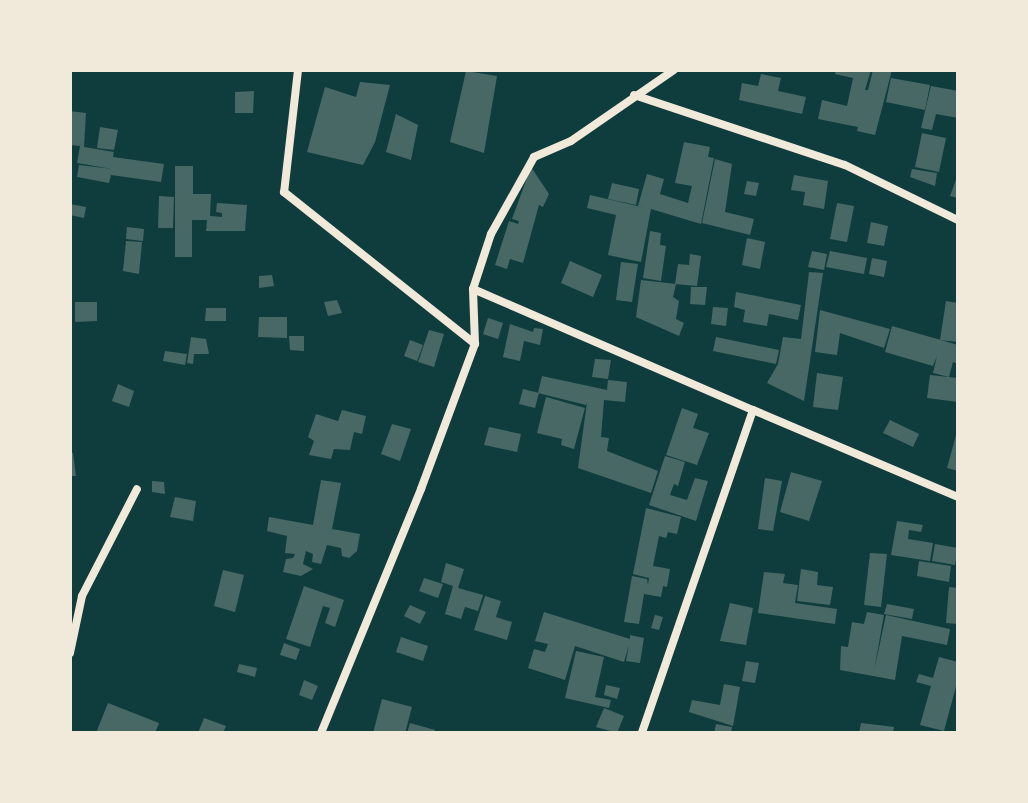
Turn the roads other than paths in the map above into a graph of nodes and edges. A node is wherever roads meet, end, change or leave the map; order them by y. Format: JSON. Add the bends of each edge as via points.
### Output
{"nodes":[{"id":1,"x":298,"y":70,"type":"edge"},
{"id":2,"x":674,"y":70,"type":"edge"},
{"id":3,"x":634,"y":95,"type":"junction"},
{"id":4,"x":958,"y":220,"type":"edge"},
{"id":5,"x":473,"y":289,"type":"junction"},
{"id":6,"x":475,"y":344,"type":"junction"},
{"id":7,"x":753,"y":410,"type":"junction"},
{"id":8,"x":137,"y":489,"type":"dead end"},
{"id":9,"x":958,"y":497,"type":"edge"},
{"id":10,"x":70,"y":653,"type":"edge"},
{"id":11,"x":321,"y":733,"type":"edge"},
{"id":12,"x":642,"y":733,"type":"edge"}],
"edges":[{"from":1,"to":6,"type":"street","via":[[284,192]]},
{"from":2,"to":3,"type":"street"},
{"from":3,"to":4,"type":"street","via":[[845,165]]},
{"from":3,"to":5,"type":"street","via":[[571,141],[534,157],[491,234]]},
{"from":5,"to":6,"type":"street"},
{"from":5,"to":7,"type":"street"},
{"from":6,"to":11,"type":"street"},
{"from":7,"to":9,"type":"street"},
{"from":7,"to":12,"type":"street"},
{"from":8,"to":10,"type":"street","via":[[82,596]]}]}
